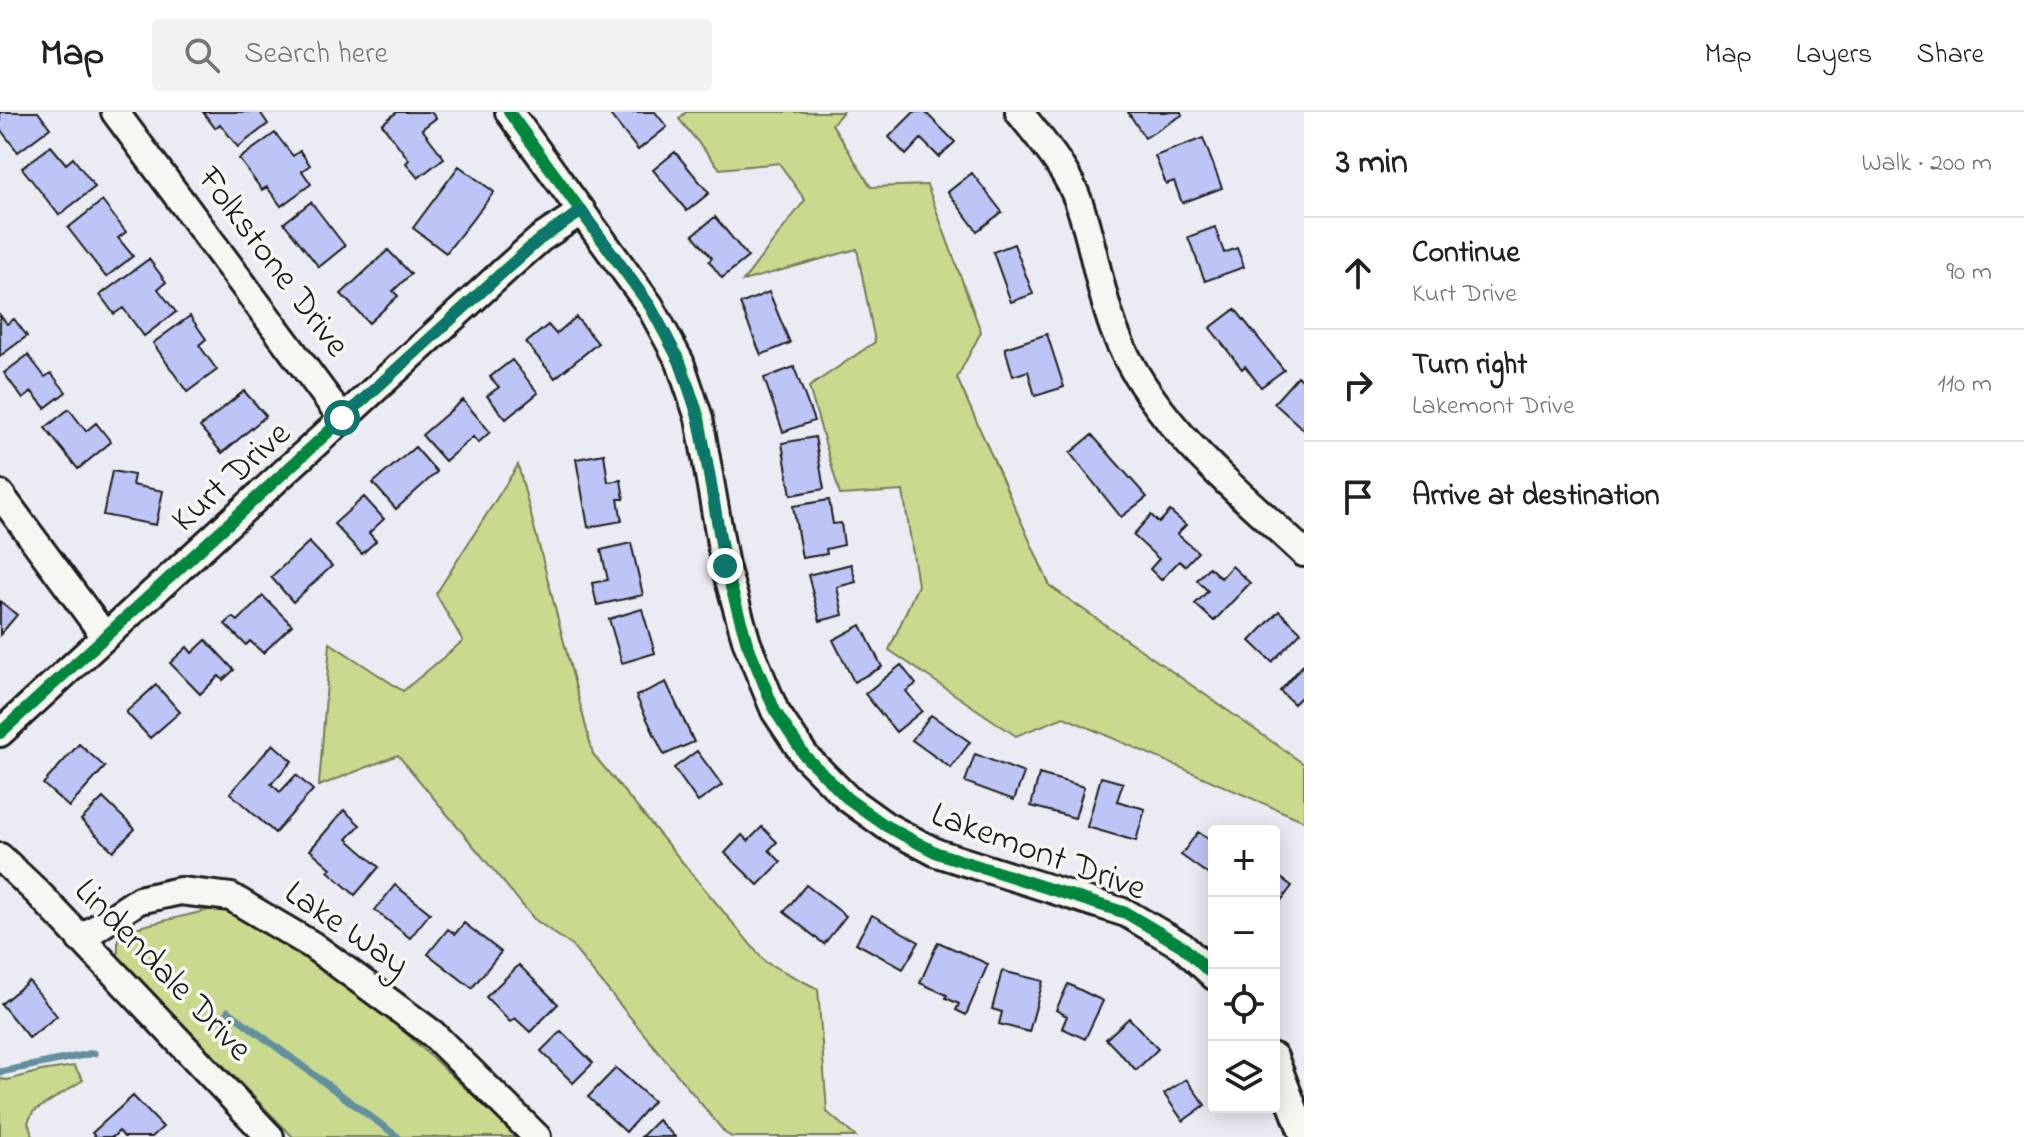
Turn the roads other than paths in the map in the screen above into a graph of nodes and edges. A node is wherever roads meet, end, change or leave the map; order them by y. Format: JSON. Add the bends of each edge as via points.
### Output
{"nodes":[{"id":1,"x":115,"y":112,"type":"edge"},
{"id":2,"x":509,"y":112,"type":"edge"},
{"id":3,"x":1019,"y":112,"type":"edge"},
{"id":4,"x":582,"y":211,"type":"junction"},
{"id":5,"x":342,"y":418,"type":"junction"},
{"id":6,"x":0,"y":494,"type":"edge"},
{"id":7,"x":1304,"y":553,"type":"edge"},
{"id":8,"x":104,"y":635,"type":"junction"},
{"id":9,"x":0,"y":733,"type":"edge"},
{"id":10,"x":0,"y":857,"type":"edge"},
{"id":11,"x":80,"y":939,"type":"junction"},
{"id":12,"x":1208,"y":970,"type":"edge"},
{"id":13,"x":1280,"y":1073,"type":"edge"},
{"id":14,"x":1304,"y":1136,"type":"edge"},
{"id":15,"x":270,"y":1137,"type":"edge"},
{"id":16,"x":537,"y":1137,"type":"edge"}],
"edges":[{"from":1,"to":5,"type":"street","name":"Folkstone Drive"},
{"from":2,"to":4,"type":"street","name":"Lakemont Drive"},
{"from":3,"to":7,"type":"street","via":[[1050,150],[1079,201],[1115,332],[1150,397],[1195,450]]},
{"from":4,"to":5,"type":"street","name":"Kurt Drive","via":[[540,239]]},
{"from":4,"to":12,"type":"street","name":"Lakemont Drive","via":[[650,306],[680,362],[699,418],[725,566],[747,643],[775,711],[805,756],[847,798],[886,826],[937,853],[1126,913],[1182,946]]},
{"from":5,"to":8,"type":"street","name":"Kurt Drive"},
{"from":6,"to":8,"type":"street"},
{"from":8,"to":9,"type":"street","name":"Kurt Drive"},
{"from":10,"to":11,"type":"street","name":"Lindendale Drive"},
{"from":11,"to":15,"type":"street","name":"Lindendale Drive"},
{"from":11,"to":16,"type":"street","name":"Lake Way","via":[[139,900],[180,891],[231,897],[312,945],[433,1034]]},
{"from":13,"to":14,"type":"street"}]}
